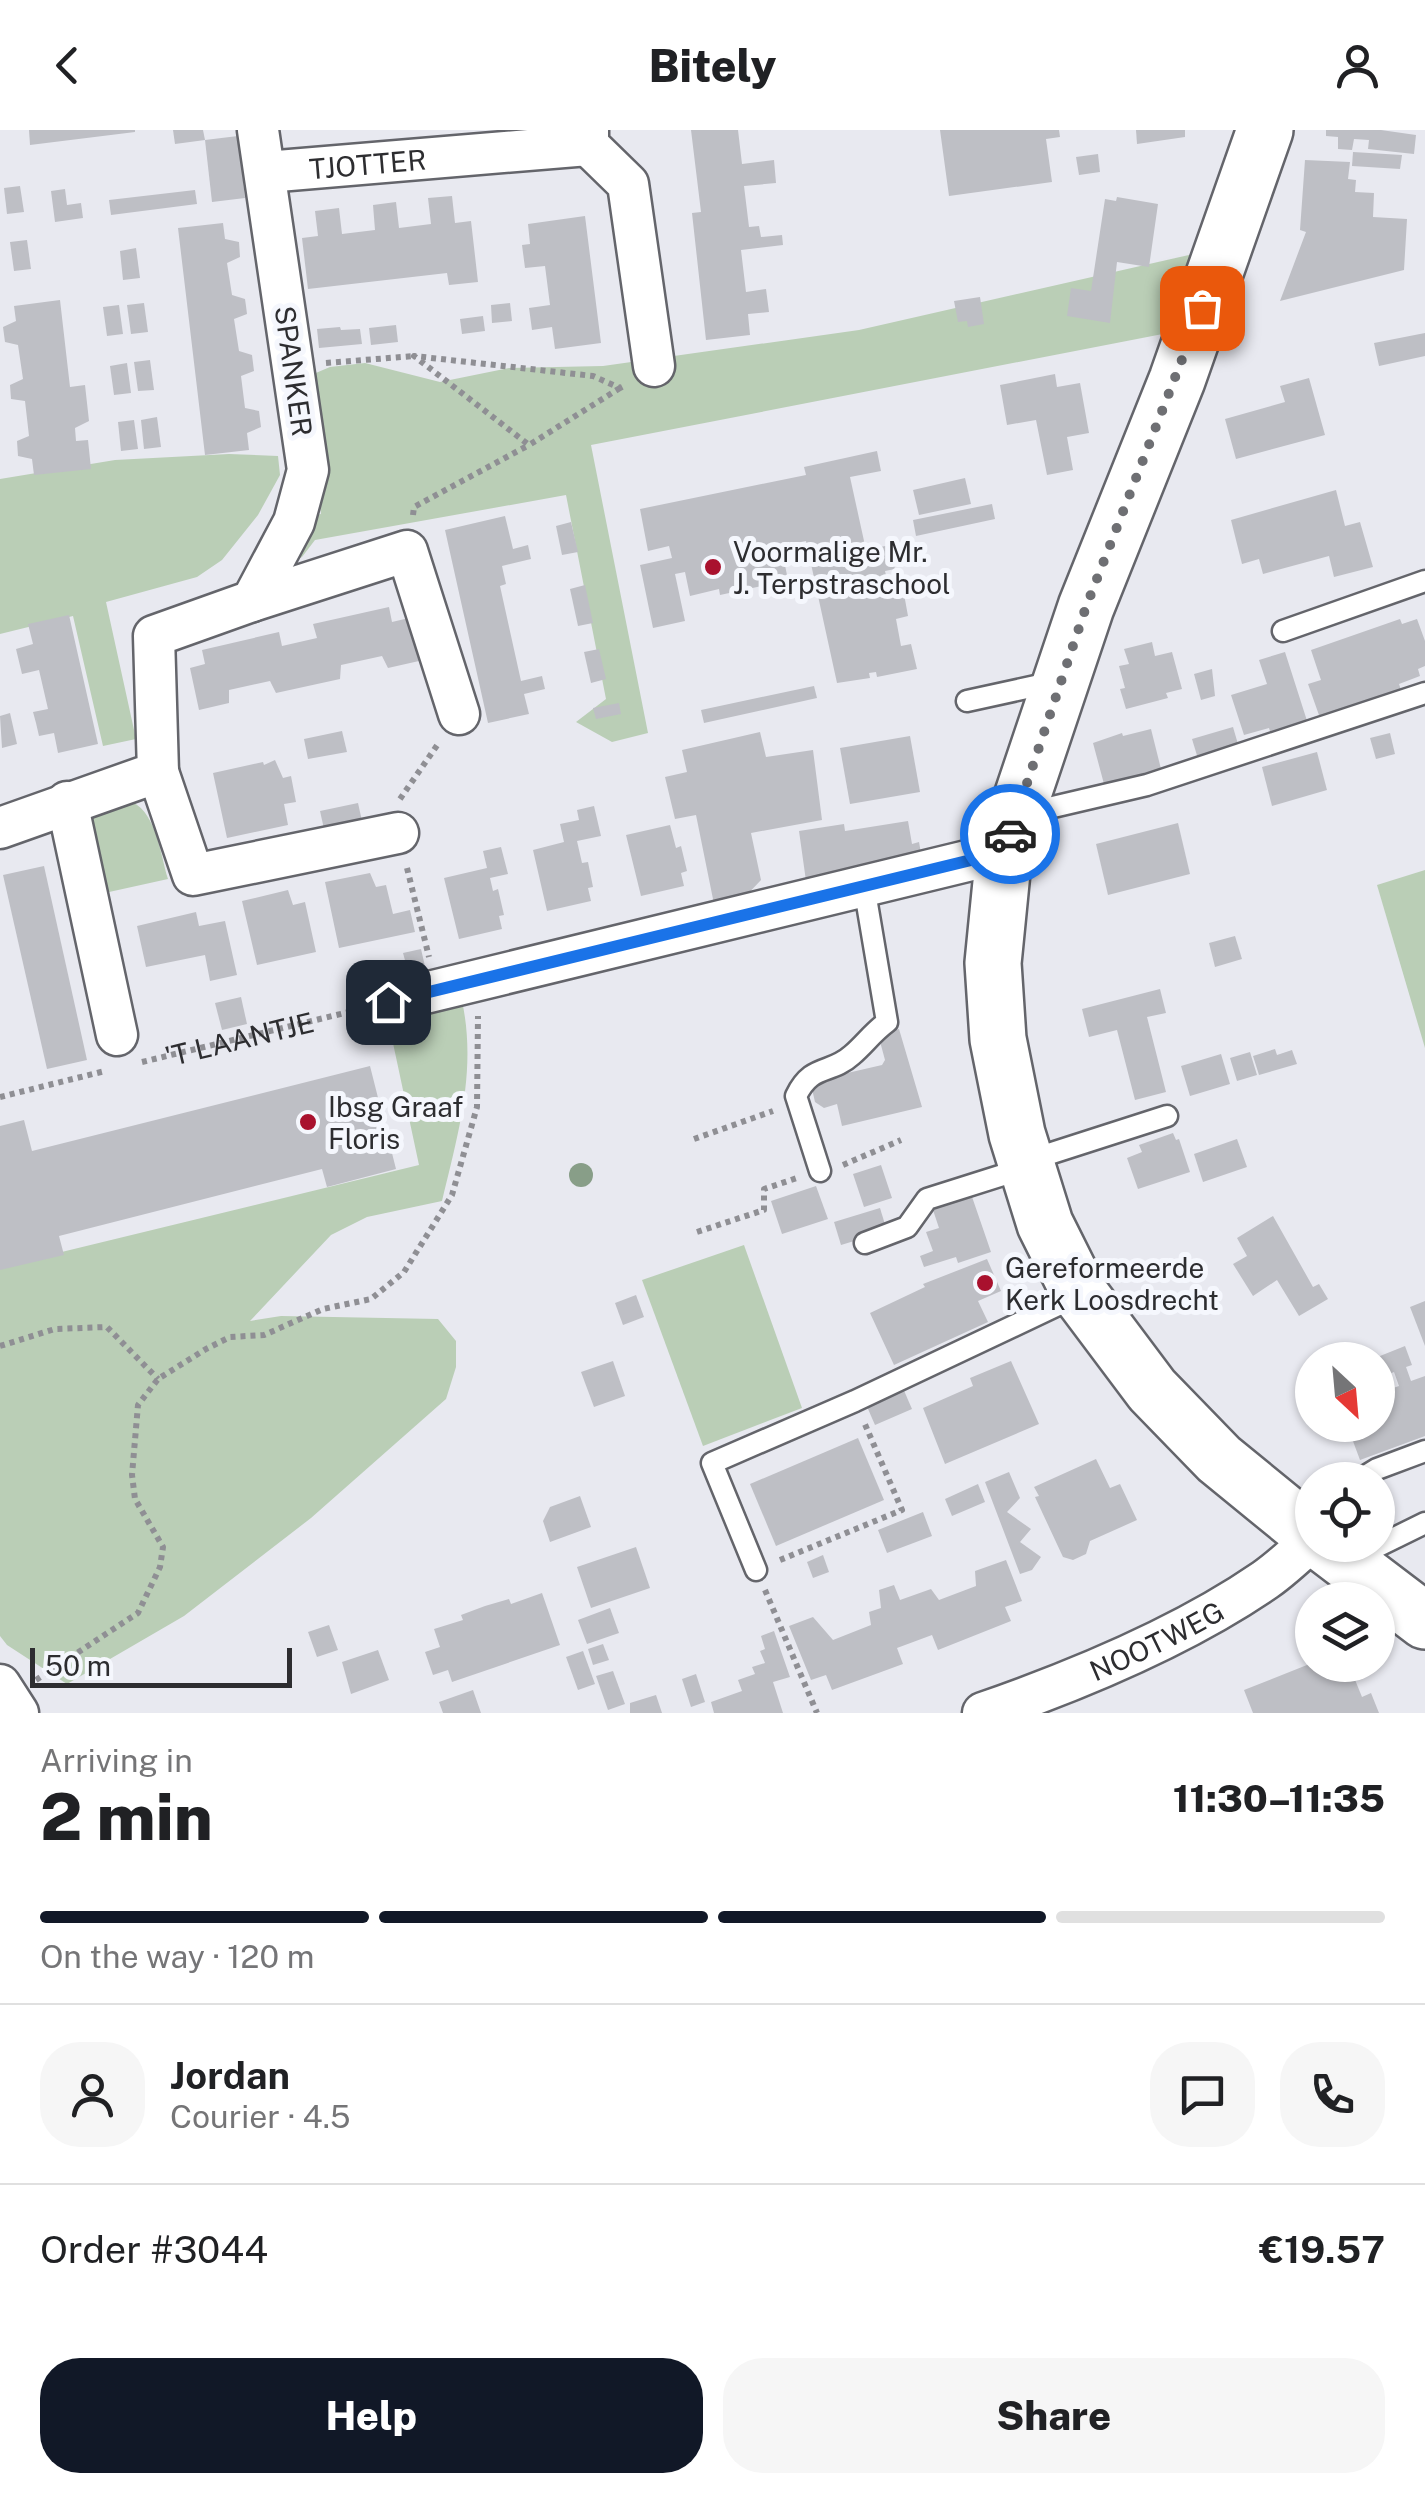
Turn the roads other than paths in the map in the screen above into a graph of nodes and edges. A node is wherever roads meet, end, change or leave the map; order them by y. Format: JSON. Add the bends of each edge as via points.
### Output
{"nodes":[{"id":1,"x":258,"y":130,"type":"edge"},
{"id":2,"x":1265,"y":130,"type":"edge"},
{"id":3,"x":588,"y":137,"type":"edge"},
{"id":4,"x":266,"y":172,"type":"junction"},
{"id":5,"x":654,"y":366,"type":"dead end"},
{"id":6,"x":1425,"y":581,"type":"edge"},
{"id":7,"x":252,"y":601,"type":"junction"},
{"id":8,"x":1283,"y":631,"type":"dead end"},
{"id":9,"x":1061,"y":681,"type":"junction"},
{"id":10,"x":1425,"y":693,"type":"edge"},
{"id":11,"x":967,"y":701,"type":"dead end"},
{"id":12,"x":459,"y":714,"type":"dead end"},
{"id":13,"x":158,"y":772,"type":"junction"},
{"id":14,"x":67,"y":802,"type":"junction"},
{"id":15,"x":0,"y":828,"type":"edge"},
{"id":16,"x":398,"y":833,"type":"dead end"},
{"id":17,"x":1010,"y":834,"type":"junction"},
{"id":18,"x":864,"y":886,"type":"junction"},
{"id":19,"x":388,"y":1002,"type":"road end"},
{"id":20,"x":123,"y":1056,"type":"road end"},
{"id":21,"x":1167,"y":1116,"type":"dead end"},
{"id":22,"x":1026,"y":1164,"type":"junction"},
{"id":23,"x":820,"y":1171,"type":"dead end"},
{"id":24,"x":864,"y":1243,"type":"dead end"},
{"id":25,"x":1080,"y":1294,"type":"junction"},
{"id":26,"x":1425,"y":1451,"type":"edge"},
{"id":27,"x":1395,"y":1462,"type":"edge"},
{"id":28,"x":1295,"y":1518,"type":"edge"},
{"id":29,"x":1425,"y":1524,"type":"edge"},
{"id":30,"x":1395,"y":1538,"type":"edge"},
{"id":31,"x":1295,"y":1555,"type":"edge"},
{"id":32,"x":1351,"y":1562,"type":"edge"},
{"id":33,"x":756,"y":1570,"type":"road end"},
{"id":34,"x":1425,"y":1621,"type":"edge"},
{"id":35,"x":984,"y":1713,"type":"edge"}],
"edges":[{"from":1,"to":4,"type":"street","name":"SPANKER"},
{"from":2,"to":9,"type":"street"},
{"from":3,"to":4,"type":"street","name":"TJOTTER"},
{"from":3,"to":5,"type":"street","name":"TJOTTER","via":[[628,184]]},
{"from":4,"to":7,"type":"street","name":"SPANKER","via":[[308,470],[294,522]]},
{"from":6,"to":8,"type":"lane"},
{"from":7,"to":12,"type":"street","via":[[408,551]]},
{"from":7,"to":13,"type":"street","via":[[154,636]]},
{"from":9,"to":11,"type":"lane"},
{"from":9,"to":17,"type":"street"},
{"from":10,"to":17,"type":"lane"},
{"from":13,"to":14,"type":"street"},
{"from":13,"to":16,"type":"street","via":[[193,875]]},
{"from":14,"to":15,"type":"street"},
{"from":14,"to":20,"type":"street"},
{"from":17,"to":18,"type":"street"},
{"from":17,"to":22,"type":"street","via":[[994,963],[998,1039]]},
{"from":18,"to":19,"type":"street"},
{"from":18,"to":23,"type":"lane","via":[[887,1022],[851,1057],[803,1080],[797,1102]]},
{"from":21,"to":22,"type":"lane"},
{"from":22,"to":24,"type":"lane","via":[[927,1199],[907,1227]]},
{"from":22,"to":25,"type":"street","via":[[1045,1224]]},
{"from":25,"to":28,"type":"street","via":[[1152,1390],[1219,1459]]},
{"from":25,"to":33,"type":"lane","via":[[712,1464]]},
{"from":26,"to":27,"type":"lane"},
{"from":29,"to":30,"type":"lane"},
{"from":31,"to":35,"type":"street","name":"NOOTWEG","via":[[1177,1631]]},
{"from":32,"to":34,"type":"street"}]}
